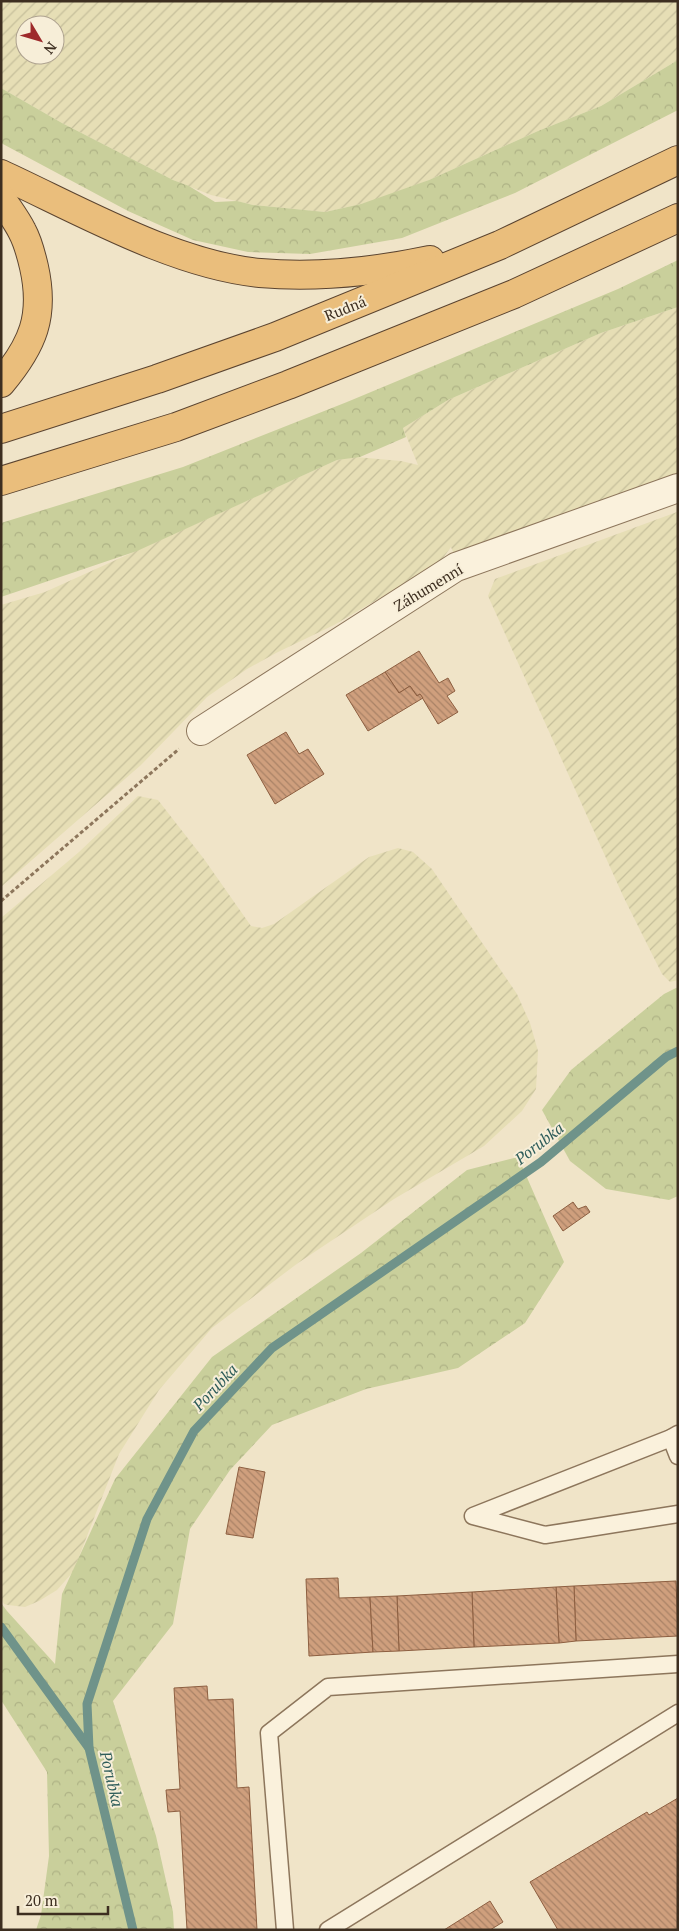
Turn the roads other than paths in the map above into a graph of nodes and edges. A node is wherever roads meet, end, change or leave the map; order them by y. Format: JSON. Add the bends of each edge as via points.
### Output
{"nodes":[{"id":1,"x":678,"y":160,"type":"edge"},
{"id":2,"x":1,"y":174,"type":"edge"},
{"id":3,"x":1,"y":198,"type":"edge"},
{"id":4,"x":678,"y":218,"type":"edge"},
{"id":5,"x":500,"y":244,"type":"junction"},
{"id":6,"x":1,"y":383,"type":"edge"},
{"id":7,"x":1,"y":429,"type":"edge"},
{"id":8,"x":1,"y":481,"type":"edge"},
{"id":9,"x":678,"y":488,"type":"edge"},
{"id":10,"x":200,"y":731,"type":"road end"},
{"id":11,"x":674,"y":1436,"type":"edge"},
{"id":12,"x":678,"y":1456,"type":"edge"},
{"id":13,"x":678,"y":1514,"type":"edge"},
{"id":14,"x":678,"y":1664,"type":"edge"},
{"id":15,"x":678,"y":1713,"type":"edge"},
{"id":16,"x":285,"y":1930,"type":"edge"},
{"id":17,"x":328,"y":1930,"type":"edge"}],
"edges":[{"from":1,"to":5,"type":"highway","name":"Rudná"},
{"from":2,"to":5,"type":"highway","via":[[160,247],[214,264],[258,273],[322,276],[387,269]]},
{"from":3,"to":6,"type":"highway","via":[[22,231],[30,252],[39,298],[37,321],[28,346]]},
{"from":4,"to":8,"type":"highway","via":[[514,294],[288,385],[176,426]]},
{"from":5,"to":7,"type":"highway","name":"Rudná","via":[[276,337]]},
{"from":9,"to":10,"type":"street","name":"Záhumenní","via":[[456,567]]},
{"from":11,"to":12,"type":"lane"},
{"from":11,"to":13,"type":"lane","via":[[473,1516],[545,1535]]},
{"from":14,"to":16,"type":"lane","via":[[328,1687],[269,1733]]},
{"from":15,"to":17,"type":"lane"}]}
